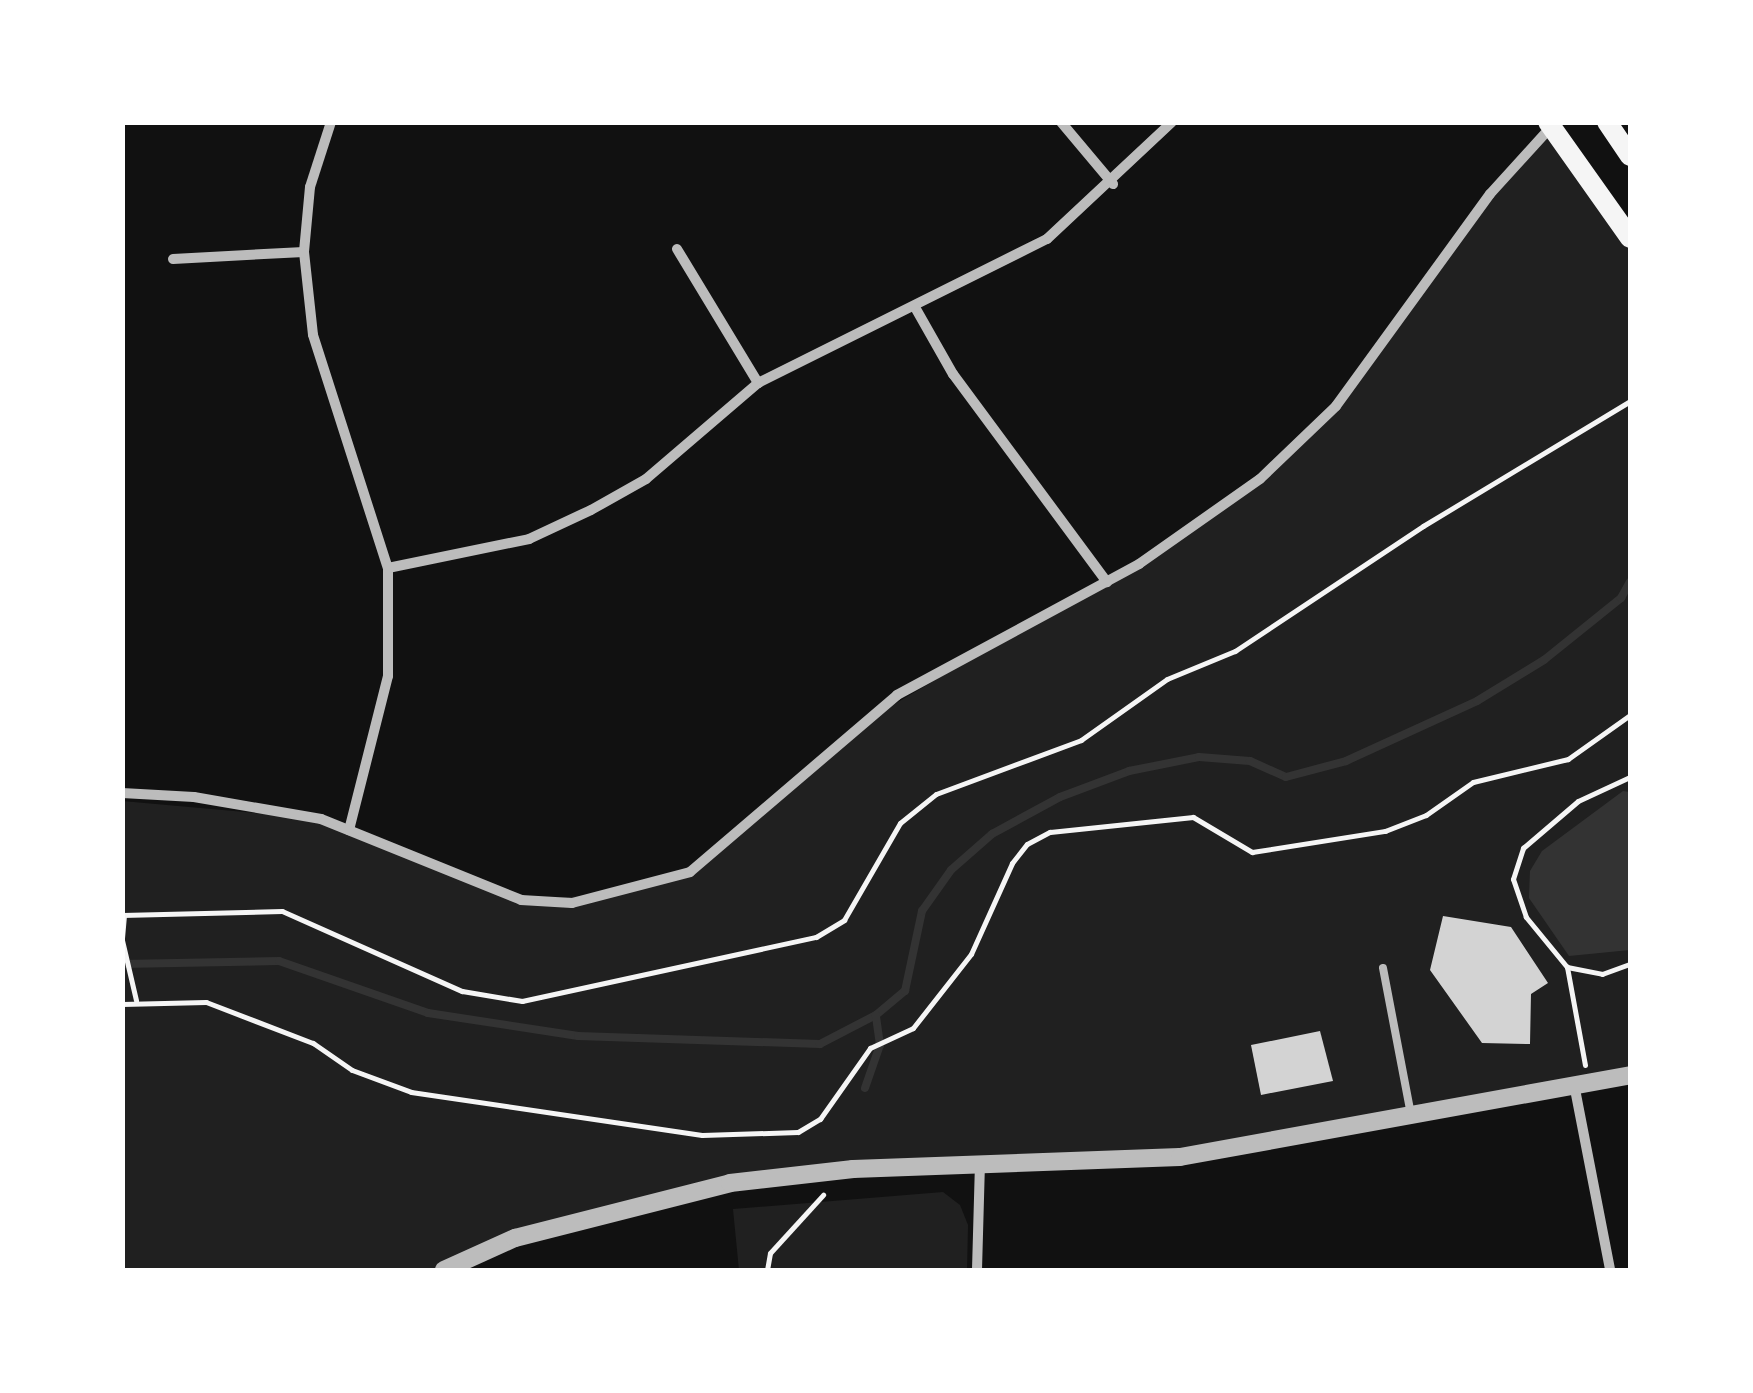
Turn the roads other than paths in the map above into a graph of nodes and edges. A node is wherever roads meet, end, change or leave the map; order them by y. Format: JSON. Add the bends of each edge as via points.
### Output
{"nodes":[{"id":1,"x":331,"y":122,"type":"edge"},
{"id":2,"x":1061,"y":122,"type":"edge"},
{"id":3,"x":1172,"y":122,"type":"edge"},
{"id":4,"x":1608,"y":122,"type":"edge"},
{"id":5,"x":1552,"y":124,"type":"edge"},
{"id":6,"x":1630,"y":156,"type":"edge"},
{"id":7,"x":1112,"y":184,"type":"junction"},
{"id":8,"x":1630,"y":238,"type":"edge"},
{"id":9,"x":677,"y":248,"type":"dead end"},
{"id":10,"x":304,"y":252,"type":"junction"},
{"id":11,"x":173,"y":258,"type":"dead end"},
{"id":12,"x":916,"y":309,"type":"junction"},
{"id":13,"x":758,"y":382,"type":"junction"},
{"id":14,"x":388,"y":568,"type":"junction"},
{"id":15,"x":1107,"y":582,"type":"junction"},
{"id":16,"x":122,"y":793,"type":"edge"},
{"id":17,"x":349,"y":830,"type":"junction"},
{"id":18,"x":1383,"y":968,"type":"dead end"},
{"id":19,"x":1630,"y":1074,"type":"edge"},
{"id":20,"x":1581,"y":1083,"type":"junction"},
{"id":21,"x":1411,"y":1115,"type":"junction"},
{"id":22,"x":980,"y":1164,"type":"junction"},
{"id":23,"x":444,"y":1270,"type":"edge"},
{"id":24,"x":977,"y":1270,"type":"edge"},
{"id":25,"x":1610,"y":1270,"type":"edge"}],
"edges":[{"from":1,"to":10,"type":"street","via":[[310,187]]},
{"from":2,"to":7,"type":"street"},
{"from":3,"to":7,"type":"street"},
{"from":4,"to":6,"type":"main road"},
{"from":5,"to":8,"type":"main road"},
{"from":5,"to":15,"type":"street","via":[[1490,194],[1336,406],[1260,479]]},
{"from":7,"to":12,"type":"street","via":[[1047,239]]},
{"from":9,"to":13,"type":"street"},
{"from":10,"to":11,"type":"street"},
{"from":10,"to":14,"type":"street","via":[[313,335]]},
{"from":12,"to":13,"type":"street"},
{"from":12,"to":15,"type":"street","via":[[954,374]]},
{"from":13,"to":14,"type":"street","via":[[646,478],[592,510],[530,539]]},
{"from":14,"to":17,"type":"street","via":[[388,676]]},
{"from":15,"to":17,"type":"street","via":[[897,695],[710,858],[663,881],[572,904],[521,900]]},
{"from":16,"to":17,"type":"street","via":[[260,806]]},
{"from":18,"to":21,"type":"lane"},
{"from":19,"to":20,"type":"street"},
{"from":20,"to":21,"type":"street"},
{"from":20,"to":25,"type":"street"},
{"from":21,"to":22,"type":"street","via":[[1180,1157]]},
{"from":22,"to":23,"type":"street","via":[[730,1183],[515,1238]]},
{"from":22,"to":24,"type":"street"}]}
